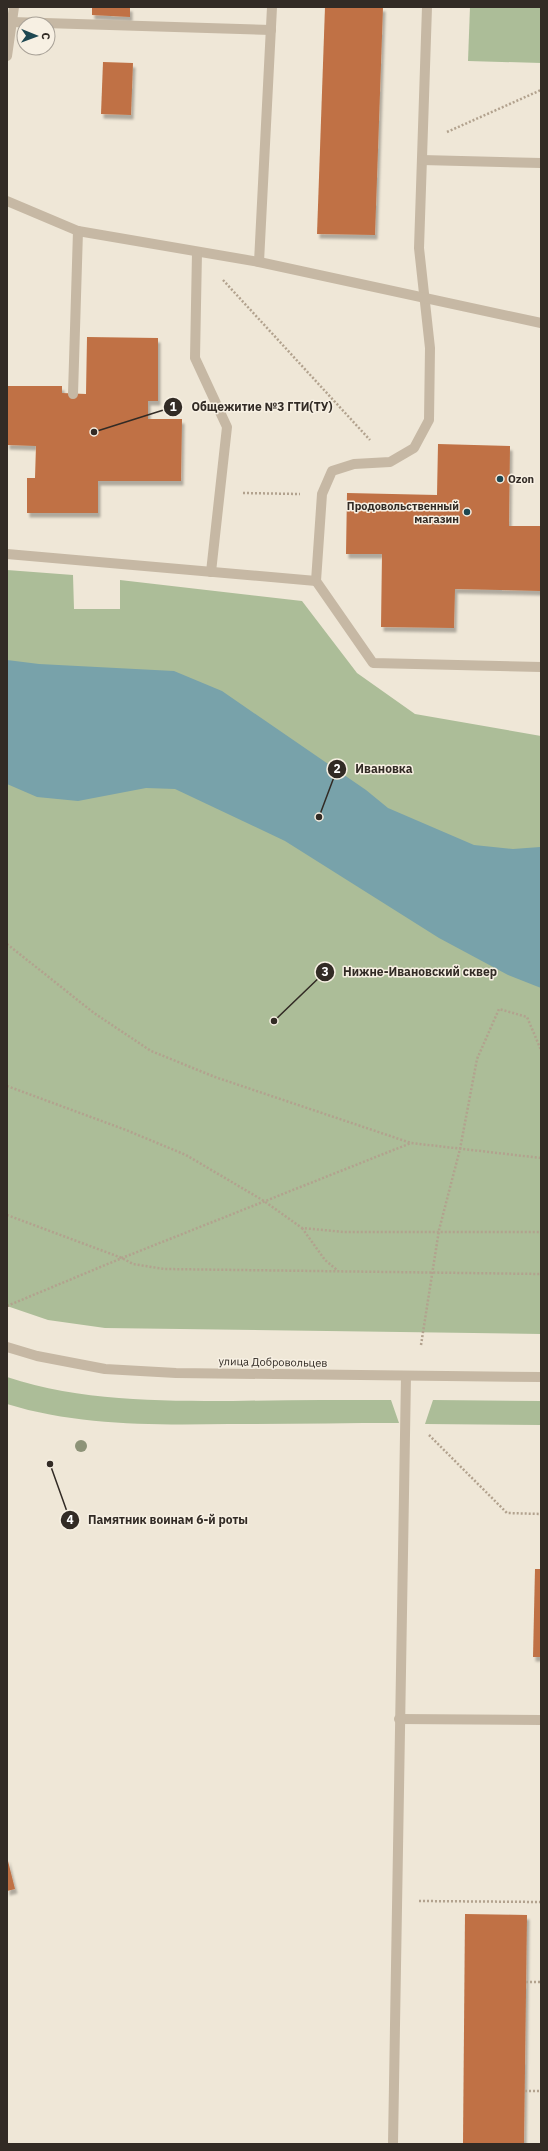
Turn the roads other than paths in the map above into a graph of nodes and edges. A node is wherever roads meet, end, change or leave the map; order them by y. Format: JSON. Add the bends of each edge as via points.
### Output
{"nodes":[{"id":1,"x":14,"y":7,"type":"edge"},
{"id":2,"x":272,"y":7,"type":"edge"},
{"id":3,"x":427,"y":7,"type":"edge"},
{"id":4,"x":12,"y":22,"type":"junction"},
{"id":5,"x":271,"y":30,"type":"junction"},
{"id":6,"x":7,"y":56,"type":"edge"},
{"id":7,"x":422,"y":160,"type":"junction"},
{"id":8,"x":541,"y":163,"type":"edge"},
{"id":9,"x":7,"y":201,"type":"edge"},
{"id":10,"x":78,"y":231,"type":"junction"},
{"id":11,"x":197,"y":252,"type":"junction"},
{"id":12,"x":259,"y":262,"type":"junction"},
{"id":13,"x":424,"y":297,"type":"junction"},
{"id":14,"x":541,"y":323,"type":"edge"},
{"id":15,"x":73,"y":394,"type":"dead end"},
{"id":16,"x":7,"y":554,"type":"edge"},
{"id":17,"x":211,"y":572,"type":"junction"},
{"id":18,"x":316,"y":581,"type":"junction"},
{"id":19,"x":541,"y":667,"type":"edge"},
{"id":20,"x":7,"y":1347,"type":"edge"},
{"id":21,"x":406,"y":1376,"type":"junction"},
{"id":22,"x":541,"y":1377,"type":"edge"},
{"id":23,"x":399,"y":1719,"type":"junction"},
{"id":24,"x":541,"y":1720,"type":"edge"},
{"id":25,"x":393,"y":2144,"type":"edge"}],
"edges":[{"from":1,"to":4,"type":"street"},
{"from":2,"to":5,"type":"street"},
{"from":3,"to":7,"type":"street"},
{"from":4,"to":5,"type":"street"},
{"from":4,"to":6,"type":"street"},
{"from":5,"to":12,"type":"street"},
{"from":7,"to":8,"type":"street"},
{"from":7,"to":13,"type":"street","via":[[419,248]]},
{"from":9,"to":10,"type":"street"},
{"from":10,"to":11,"type":"street"},
{"from":10,"to":15,"type":"street"},
{"from":11,"to":12,"type":"street"},
{"from":11,"to":17,"type":"street","via":[[195,358],[227,427]]},
{"from":12,"to":13,"type":"street"},
{"from":13,"to":14,"type":"street"},
{"from":13,"to":18,"type":"street","via":[[430,348],[428,420],[414,448],[390,462],[354,464],[332,471],[322,494]]},
{"from":16,"to":17,"type":"street"},
{"from":17,"to":18,"type":"street"},
{"from":18,"to":19,"type":"street","via":[[373,663]]},
{"from":20,"to":21,"type":"street","name":"улица Добровольцев","via":[[37,1356],[105,1369],[176,1373]]},
{"from":21,"to":22,"type":"street","name":"улица Добровольцев"},
{"from":21,"to":23,"type":"street"},
{"from":23,"to":24,"type":"street"},
{"from":23,"to":25,"type":"street"}]}
